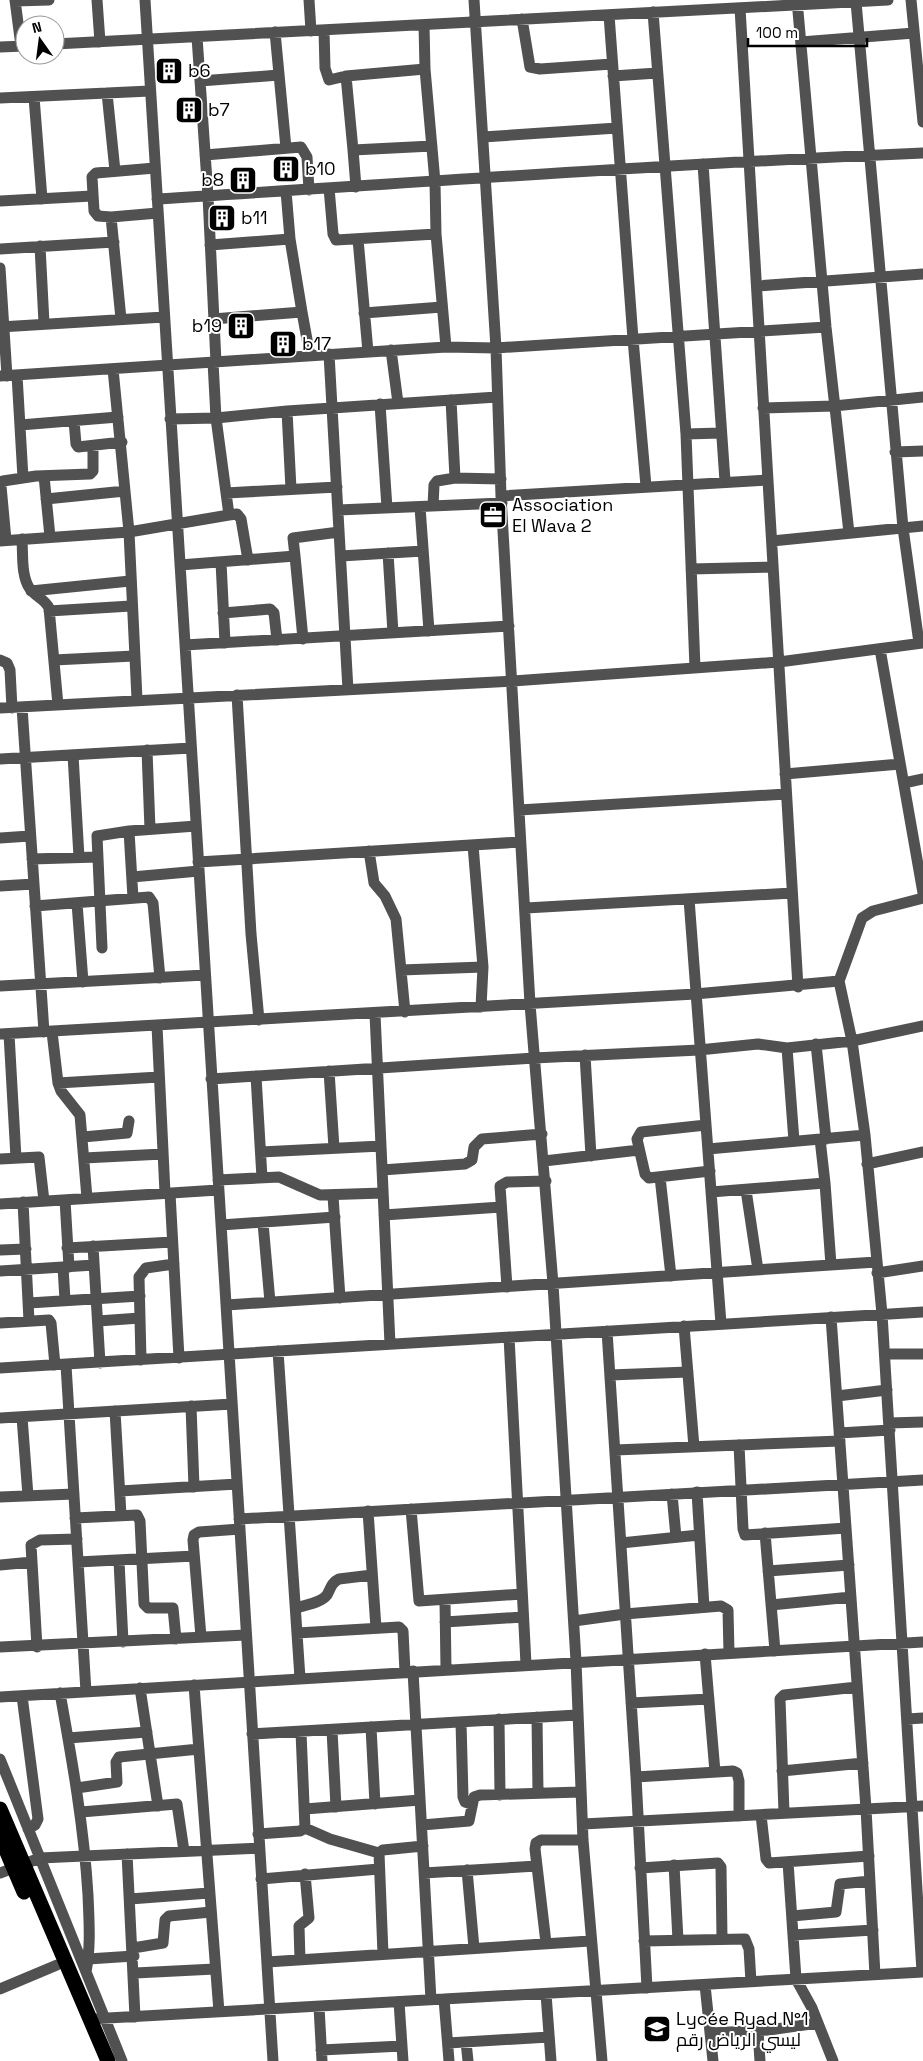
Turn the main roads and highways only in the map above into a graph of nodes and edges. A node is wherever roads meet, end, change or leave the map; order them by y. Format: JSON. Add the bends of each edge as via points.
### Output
{"nodes":[{"id":1,"x":0,"y":1809,"type":"edge"},
{"id":2,"x":0,"y":1836,"type":"edge"},
{"id":3,"x":12,"y":1868,"type":"edge"},
{"id":4,"x":98,"y":2061,"type":"edge"},
{"id":5,"x":108,"y":2061,"type":"edge"}],
"edges":[{"from":1,"to":3,"type":"highway"},
{"from":2,"to":3,"type":"highway"},
{"from":3,"to":4,"type":"highway"},
{"from":3,"to":5,"type":"highway","via":[[90,2019]]}]}
